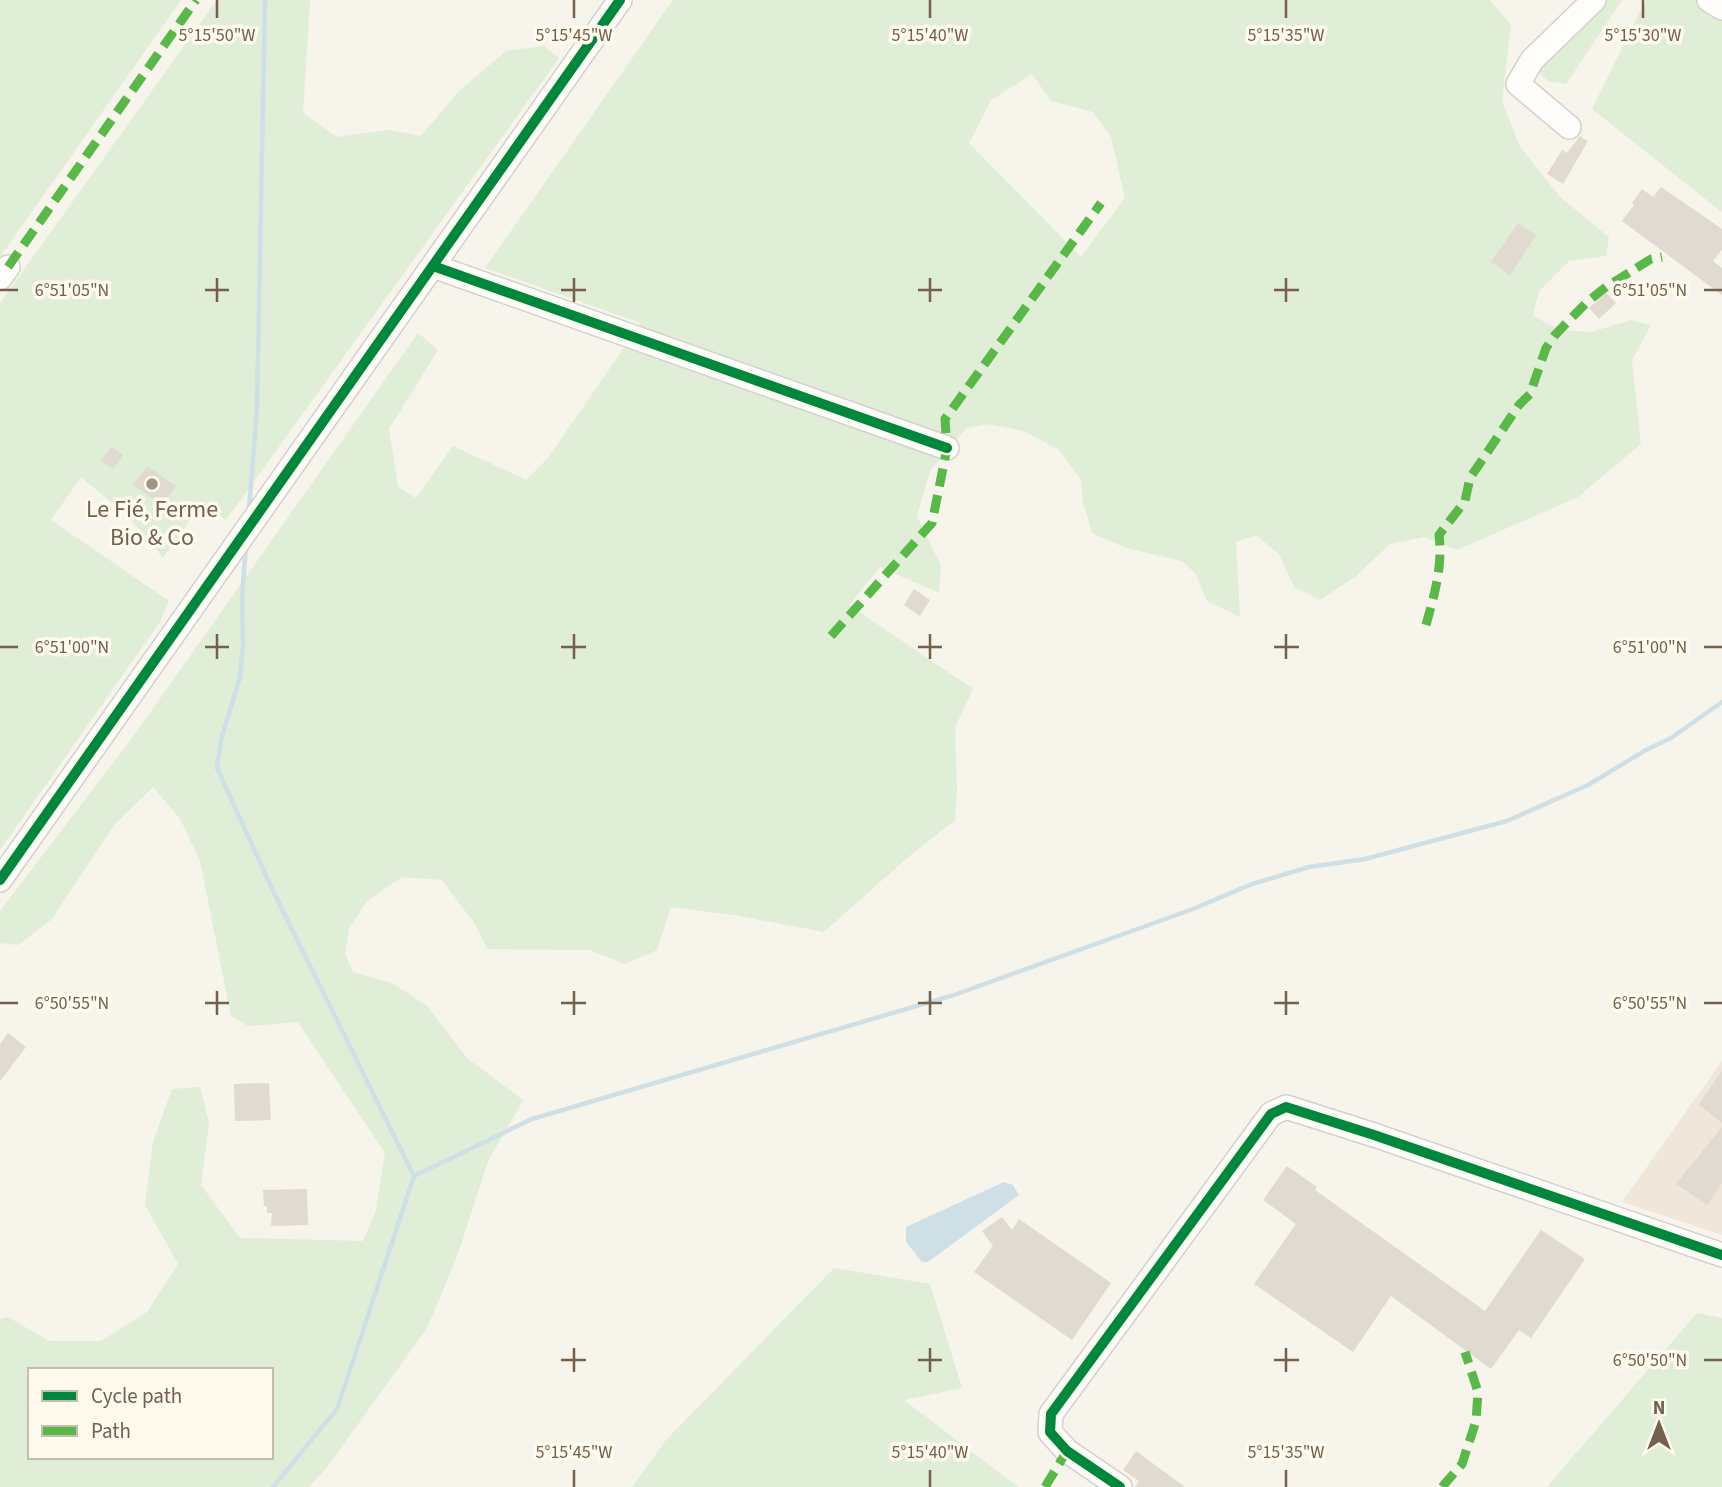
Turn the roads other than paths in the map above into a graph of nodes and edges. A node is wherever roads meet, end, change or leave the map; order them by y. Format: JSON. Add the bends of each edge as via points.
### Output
{"nodes":[{"id":1,"x":620,"y":0,"type":"edge"},
{"id":2,"x":1594,"y":0,"type":"edge"},
{"id":3,"x":1709,"y":0,"type":"edge"},
{"id":4,"x":1722,"y":8,"type":"edge"},
{"id":5,"x":1569,"y":128,"type":"dead end"},
{"id":6,"x":433,"y":266,"type":"junction"},
{"id":7,"x":947,"y":448,"type":"dead end"},
{"id":8,"x":0,"y":880,"type":"edge"},
{"id":9,"x":1722,"y":1255,"type":"edge"},
{"id":10,"x":1120,"y":1487,"type":"edge"}],
"edges":[{"from":1,"to":6,"type":"street"},
{"from":2,"to":5,"type":"street","via":[[1532,60],[1518,84]]},
{"from":3,"to":4,"type":"street"},
{"from":6,"to":7,"type":"street"},
{"from":6,"to":8,"type":"street"},
{"from":9,"to":10,"type":"street","via":[[1374,1135],[1286,1108],[1270,1114],[1051,1414],[1050,1432],[1067,1451]]}]}
